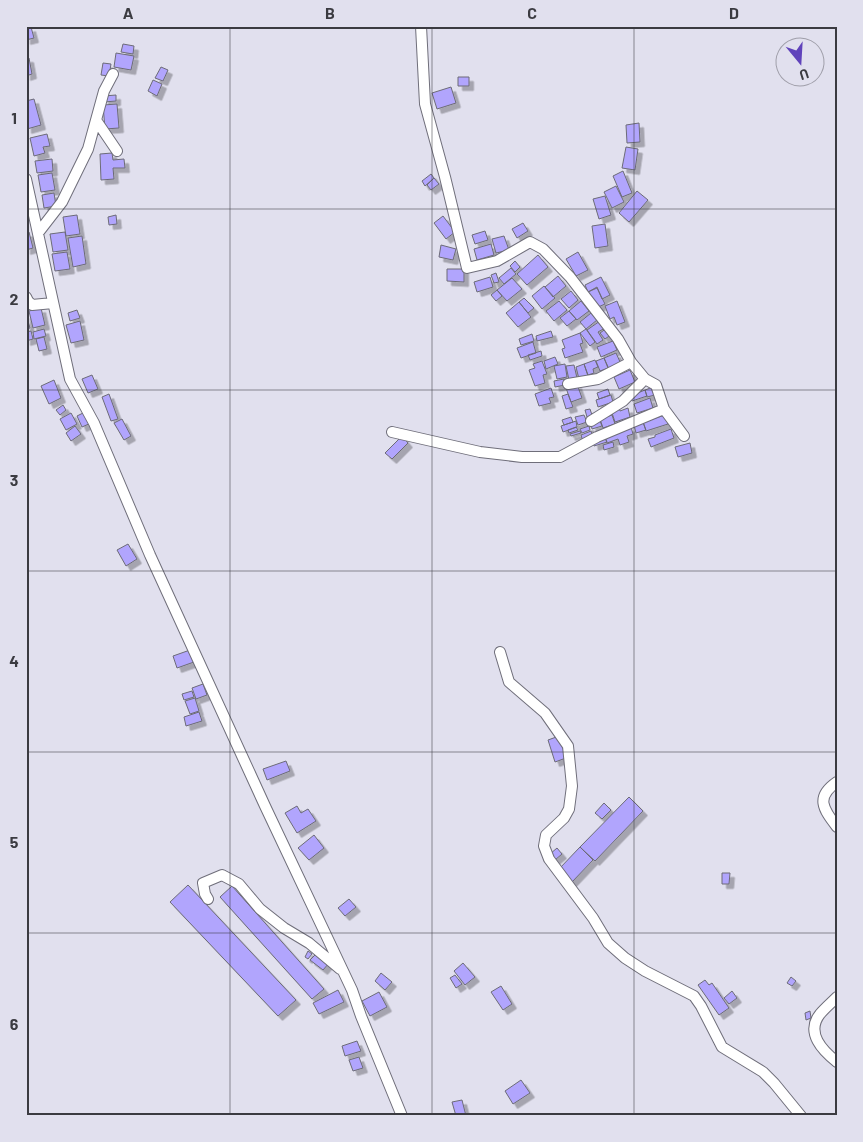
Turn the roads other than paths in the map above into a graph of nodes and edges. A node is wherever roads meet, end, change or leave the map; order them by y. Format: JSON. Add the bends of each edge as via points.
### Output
{"nodes":[{"id":1,"x":421,"y":26,"type":"edge"},
{"id":2,"x":113,"y":74,"type":"dead end"},
{"id":3,"x":96,"y":120,"type":"junction"},
{"id":4,"x":117,"y":151,"type":"dead end"},
{"id":5,"x":26,"y":179,"type":"edge"},
{"id":6,"x":38,"y":233,"type":"junction"},
{"id":7,"x":26,"y":297,"type":"edge"},
{"id":8,"x":53,"y":303,"type":"junction"},
{"id":9,"x":631,"y":362,"type":"junction"},
{"id":10,"x":645,"y":379,"type":"junction"},
{"id":11,"x":568,"y":384,"type":"dead end"},
{"id":12,"x":664,"y":409,"type":"junction"},
{"id":13,"x":591,"y":421,"type":"dead end"},
{"id":14,"x":392,"y":432,"type":"dead end"},
{"id":15,"x":684,"y":436,"type":"dead end"},
{"id":16,"x":500,"y":652,"type":"dead end"},
{"id":17,"x":837,"y":782,"type":"edge"},
{"id":18,"x":837,"y":827,"type":"edge"},
{"id":19,"x":208,"y":899,"type":"dead end"},
{"id":20,"x":343,"y":971,"type":"junction"},
{"id":21,"x":837,"y":997,"type":"edge"},
{"id":22,"x":837,"y":1062,"type":"edge"},
{"id":23,"x":402,"y":1116,"type":"edge"},
{"id":24,"x":801,"y":1116,"type":"edge"}],
"edges":[{"from":1,"to":9,"type":"street","via":[[425,104],[467,268],[497,261],[530,242],[543,249],[570,277],[618,339]]},
{"from":2,"to":3,"type":"street","via":[[104,91]]},
{"from":3,"to":4,"type":"street"},
{"from":3,"to":6,"type":"street","via":[[88,149],[62,202]]},
{"from":5,"to":6,"type":"street"},
{"from":6,"to":8,"type":"street"},
{"from":7,"to":8,"type":"street","via":[[32,305]]},
{"from":8,"to":20,"type":"street","via":[[70,378],[94,424],[150,555]]},
{"from":9,"to":10,"type":"street"},
{"from":9,"to":11,"type":"street","via":[[598,379]]},
{"from":10,"to":12,"type":"street","via":[[656,385]]},
{"from":10,"to":13,"type":"street","via":[[622,401]]},
{"from":12,"to":14,"type":"street","via":[[597,437],[560,457],[480,452]]},
{"from":12,"to":15,"type":"street"},
{"from":16,"to":24,"type":"street","via":[[509,682],[545,713],[568,746],[572,786],[569,809],[546,835],[544,846],[549,859],[608,943],[645,971],[694,996],[722,1047],[763,1072]]},
{"from":17,"to":18,"type":"street","via":[[825,791],[823,797],[826,812]]},
{"from":19,"to":20,"type":"street","via":[[203,883],[222,876],[239,884],[260,909]]},
{"from":20,"to":23,"type":"street"},
{"from":21,"to":22,"type":"street","via":[[820,1014],[815,1028],[819,1045]]}]}
